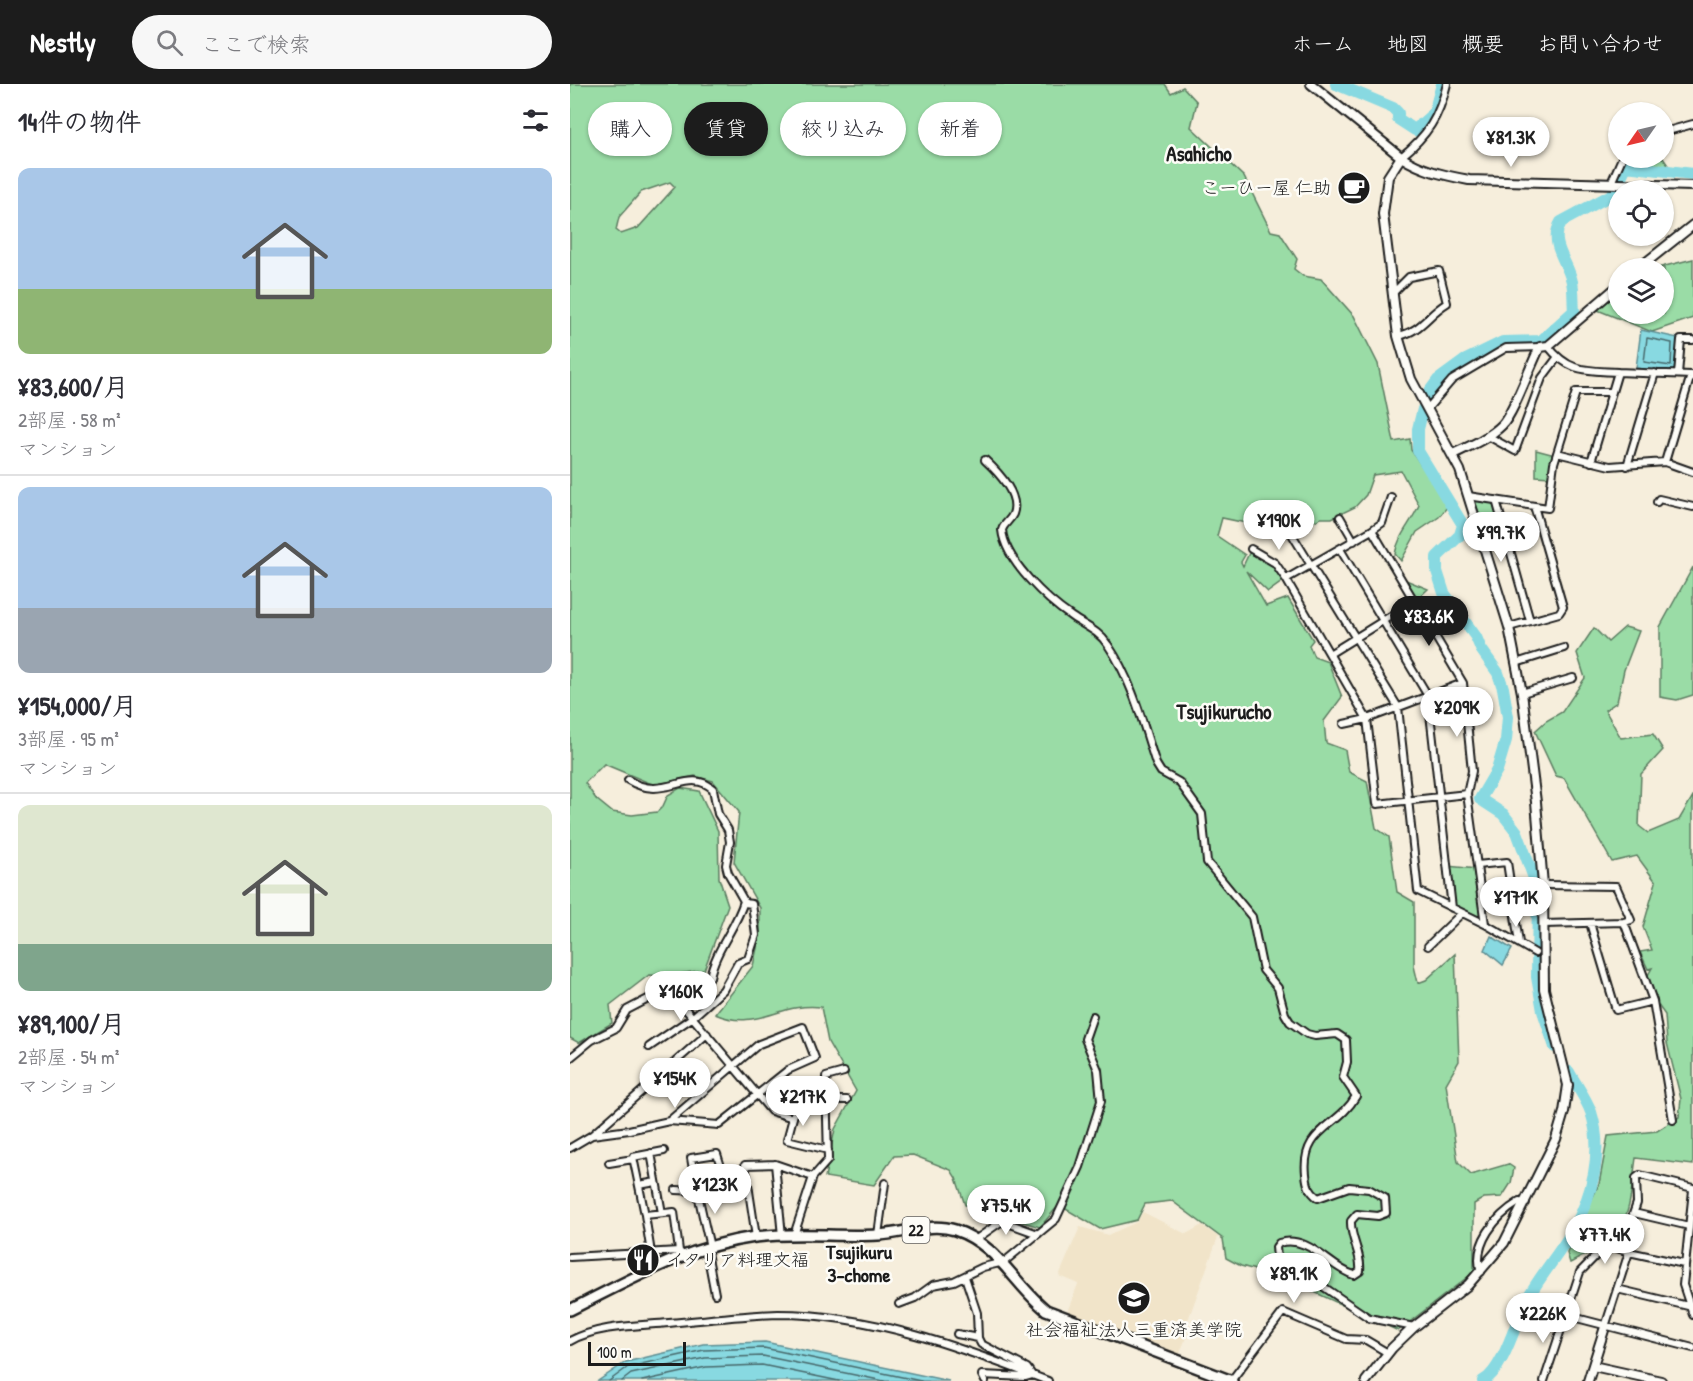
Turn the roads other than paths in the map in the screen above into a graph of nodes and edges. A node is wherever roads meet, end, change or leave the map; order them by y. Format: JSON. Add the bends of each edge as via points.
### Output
{"nodes":[{"id":1,"x":1311,"y":84,"type":"edge"},
{"id":2,"x":1447,"y":84,"type":"edge"},
{"id":3,"x":1693,"y":124,"type":"edge"},
{"id":4,"x":1674,"y":129,"type":"edge"},
{"id":5,"x":1401,"y":157,"type":"junction"},
{"id":6,"x":1608,"y":183,"type":"edge"},
{"id":7,"x":1674,"y":185,"type":"edge"},
{"id":8,"x":1693,"y":186,"type":"edge"},
{"id":9,"x":1693,"y":225,"type":"edge"},
{"id":10,"x":1652,"y":258,"type":"edge"},
{"id":11,"x":1608,"y":294,"type":"edge"},
{"id":12,"x":1392,"y":295,"type":"junction"},
{"id":13,"x":1398,"y":336,"type":"junction"},
{"id":14,"x":1693,"y":340,"type":"edge"},
{"id":15,"x":1544,"y":347,"type":"junction"},
{"id":16,"x":1557,"y":358,"type":"junction"},
{"id":17,"x":1618,"y":372,"type":"junction"},
{"id":18,"x":1655,"y":373,"type":"junction"},
{"id":19,"x":1678,"y":374,"type":"junction"},
{"id":20,"x":1692,"y":375,"type":"edge"},
{"id":21,"x":1612,"y":392,"type":"junction"},
{"id":22,"x":1428,"y":408,"type":"junction"},
{"id":23,"x":1488,"y":436,"type":"junction"},
{"id":24,"x":1557,"y":453,"type":"junction"},
{"id":25,"x":1453,"y":454,"type":"junction"},
{"id":26,"x":985,"y":460,"type":"dead end"},
{"id":27,"x":1591,"y":462,"type":"junction"},
{"id":28,"x":1665,"y":462,"type":"junction"},
{"id":29,"x":1627,"y":466,"type":"junction"},
{"id":30,"x":1693,"y":472,"type":"edge"},
{"id":31,"x":1468,"y":496,"type":"junction"},
{"id":32,"x":1391,"y":497,"type":"dead end"},
{"id":33,"x":1496,"y":500,"type":"junction"},
{"id":34,"x":1657,"y":502,"type":"dead end"},
{"id":35,"x":1534,"y":506,"type":"junction"},
{"id":36,"x":1693,"y":507,"type":"edge"},
{"id":37,"x":1340,"y":517,"type":"dead end"},
{"id":38,"x":1371,"y":530,"type":"junction"},
{"id":39,"x":1293,"y":536,"type":"dead end"},
{"id":40,"x":1354,"y":541,"type":"junction"},
{"id":41,"x":1251,"y":549,"type":"dead end"},
{"id":42,"x":1340,"y":549,"type":"junction"},
{"id":43,"x":1312,"y":564,"type":"junction"},
{"id":44,"x":1286,"y":579,"type":"junction"},
{"id":45,"x":1415,"y":601,"type":"junction"},
{"id":46,"x":1383,"y":620,"type":"junction"},
{"id":47,"x":1530,"y":621,"type":"junction"},
{"id":48,"x":1509,"y":627,"type":"junction"},
{"id":49,"x":1356,"y":638,"type":"junction"},
{"id":50,"x":1564,"y":648,"type":"dead end"},
{"id":51,"x":1331,"y":653,"type":"junction"},
{"id":52,"x":1516,"y":663,"type":"junction"},
{"id":53,"x":1573,"y":678,"type":"dead end"},
{"id":54,"x":1462,"y":683,"type":"junction"},
{"id":55,"x":1522,"y":693,"type":"junction"},
{"id":56,"x":1428,"y":696,"type":"junction"},
{"id":57,"x":1398,"y":707,"type":"junction"},
{"id":58,"x":1367,"y":719,"type":"junction"},
{"id":59,"x":1344,"y":724,"type":"dead end"},
{"id":60,"x":628,"y":780,"type":"dead end"},
{"id":61,"x":1467,"y":794,"type":"junction"},
{"id":62,"x":1439,"y":797,"type":"junction"},
{"id":63,"x":1409,"y":800,"type":"junction"},
{"id":64,"x":1477,"y":865,"type":"junction"},
{"id":65,"x":1543,"y":885,"type":"junction"},
{"id":66,"x":744,"y":903,"type":"junction"},
{"id":67,"x":1452,"y":908,"type":"junction"},
{"id":68,"x":1462,"y":913,"type":"junction"},
{"id":69,"x":1624,"y":922,"type":"junction"},
{"id":70,"x":1590,"y":923,"type":"junction"},
{"id":71,"x":1485,"y":924,"type":"junction"},
{"id":72,"x":1543,"y":924,"type":"junction"},
{"id":73,"x":1519,"y":943,"type":"junction"},
{"id":74,"x":1428,"y":946,"type":"dead end"},
{"id":75,"x":1538,"y":955,"type":"junction"},
{"id":76,"x":667,"y":991,"type":"junction"},
{"id":77,"x":1653,"y":1001,"type":"junction"},
{"id":78,"x":1093,"y":1016,"type":"dead end"},
{"id":79,"x":693,"y":1017,"type":"junction"},
{"id":80,"x":707,"y":1034,"type":"junction"},
{"id":81,"x":649,"y":1047,"type":"dead end"},
{"id":82,"x":570,"y":1058,"type":"edge"},
{"id":83,"x":734,"y":1065,"type":"junction"},
{"id":84,"x":844,"y":1072,"type":"dead end"},
{"id":85,"x":757,"y":1092,"type":"junction"},
{"id":86,"x":847,"y":1100,"type":"dead end"},
{"id":87,"x":827,"y":1102,"type":"junction"},
{"id":88,"x":793,"y":1118,"type":"junction"},
{"id":89,"x":1673,"y":1120,"type":"dead end"},
{"id":90,"x":669,"y":1121,"type":"junction"},
{"id":91,"x":592,"y":1134,"type":"junction"},
{"id":92,"x":570,"y":1148,"type":"edge"},
{"id":93,"x":828,"y":1150,"type":"junction"},
{"id":94,"x":664,"y":1151,"type":"dead end"},
{"id":95,"x":651,"y":1153,"type":"junction"},
{"id":96,"x":633,"y":1159,"type":"junction"},
{"id":97,"x":609,"y":1163,"type":"dead end"},
{"id":98,"x":775,"y":1164,"type":"junction"},
{"id":99,"x":694,"y":1176,"type":"junction"},
{"id":100,"x":813,"y":1177,"type":"junction"},
{"id":101,"x":656,"y":1182,"type":"junction"},
{"id":102,"x":885,"y":1183,"type":"dead end"},
{"id":103,"x":639,"y":1185,"type":"junction"},
{"id":104,"x":1693,"y":1189,"type":"edge"},
{"id":105,"x":676,"y":1190,"type":"dead end"},
{"id":106,"x":697,"y":1191,"type":"junction"},
{"id":107,"x":1526,"y":1203,"type":"junction"},
{"id":108,"x":662,"y":1213,"type":"junction"},
{"id":109,"x":1634,"y":1213,"type":"junction"},
{"id":110,"x":645,"y":1215,"type":"junction"},
{"id":111,"x":1689,"y":1226,"type":"junction"},
{"id":112,"x":1038,"y":1234,"type":"junction"},
{"id":113,"x":794,"y":1235,"type":"junction"},
{"id":114,"x":878,"y":1235,"type":"junction"},
{"id":115,"x":782,"y":1236,"type":"junction"},
{"id":116,"x":756,"y":1237,"type":"junction"},
{"id":117,"x":975,"y":1240,"type":"junction"},
{"id":118,"x":1608,"y":1245,"type":"junction"},
{"id":119,"x":708,"y":1247,"type":"junction"},
{"id":120,"x":1629,"y":1252,"type":"junction"},
{"id":121,"x":651,"y":1253,"type":"junction"},
{"id":122,"x":681,"y":1253,"type":"junction"},
{"id":123,"x":570,"y":1257,"type":"edge"},
{"id":124,"x":1004,"y":1262,"type":"junction"},
{"id":125,"x":1684,"y":1264,"type":"junction"},
{"id":126,"x":1481,"y":1273,"type":"junction"},
{"id":127,"x":965,"y":1277,"type":"junction"},
{"id":128,"x":1617,"y":1289,"type":"junction"},
{"id":129,"x":715,"y":1294,"type":"dead end"},
{"id":130,"x":899,"y":1304,"type":"dead end"},
{"id":131,"x":1688,"y":1306,"type":"junction"},
{"id":132,"x":570,"y":1310,"type":"edge"},
{"id":133,"x":1565,"y":1315,"type":"junction"},
{"id":134,"x":1693,"y":1315,"type":"edge"},
{"id":135,"x":1414,"y":1327,"type":"junction"},
{"id":136,"x":1605,"y":1327,"type":"junction"},
{"id":137,"x":957,"y":1334,"type":"dead end"},
{"id":138,"x":978,"y":1338,"type":"junction"},
{"id":139,"x":570,"y":1341,"type":"edge"},
{"id":140,"x":1693,"y":1348,"type":"edge"},
{"id":141,"x":1388,"y":1353,"type":"junction"},
{"id":142,"x":1593,"y":1366,"type":"junction"},
{"id":143,"x":1032,"y":1375,"type":"junction"},
{"id":144,"x":1633,"y":1378,"type":"edge"},
{"id":145,"x":985,"y":1381,"type":"edge"},
{"id":146,"x":1048,"y":1381,"type":"edge"},
{"id":147,"x":1231,"y":1381,"type":"edge"},
{"id":148,"x":1366,"y":1381,"type":"edge"},
{"id":149,"x":1544,"y":1381,"type":"edge"},
{"id":150,"x":1588,"y":1381,"type":"edge"},
{"id":151,"x":1660,"y":1381,"type":"edge"}],
"edges":[{"from":1,"to":5,"type":"street"},
{"from":2,"to":5,"type":"street","via":[[1439,115]]},
{"from":3,"to":4,"type":"street"},
{"from":5,"to":6,"type":"street","via":[[1424,171],[1468,180]]},
{"from":5,"to":12,"type":"street","via":[[1388,177],[1383,207]]},
{"from":7,"to":8,"type":"street"},
{"from":9,"to":10,"type":"street"},
{"from":11,"to":15,"type":"street"},
{"from":12,"to":13,"type":"street"},
{"from":12,"to":13,"type":"street","via":[[1408,277],[1439,271],[1446,296],[1447,303],[1434,310],[1421,327]]},
{"from":13,"to":22,"type":"street","via":[[1408,370]]},
{"from":14,"to":19,"type":"street","via":[[1681,340]]},
{"from":15,"to":16,"type":"street"},
{"from":15,"to":22,"type":"street","via":[[1506,348],[1452,380]]},
{"from":15,"to":23,"type":"street","via":[[1511,413]]},
{"from":16,"to":17,"type":"street","via":[[1575,370]]},
{"from":16,"to":23,"type":"street","via":[[1542,378],[1515,451]]},
{"from":17,"to":18,"type":"street"},
{"from":17,"to":21,"type":"street"},
{"from":18,"to":19,"type":"street"},
{"from":18,"to":29,"type":"street"},
{"from":19,"to":20,"type":"street"},
{"from":20,"to":28,"type":"street"},
{"from":21,"to":24,"type":"street","via":[[1576,392]]},
{"from":21,"to":27,"type":"street"},
{"from":22,"to":25,"type":"street"},
{"from":23,"to":25,"type":"street"},
{"from":24,"to":27,"type":"street"},
{"from":24,"to":35,"type":"street","via":[[1548,508]]},
{"from":25,"to":31,"type":"street"},
{"from":26,"to":135,"type":"street","via":[[1010,491],[1015,506],[1004,525],[1003,537],[1023,573],[1107,643],[1131,688],[1156,764],[1179,782],[1202,814],[1207,862],[1252,917],[1263,970],[1278,988],[1285,1014],[1307,1034],[1337,1034],[1346,1040],[1343,1077],[1356,1096],[1350,1107],[1324,1127],[1309,1145],[1305,1157],[1307,1186],[1318,1198],[1342,1188],[1369,1189],[1385,1198],[1386,1213],[1357,1214],[1351,1221],[1361,1260],[1360,1271],[1354,1275],[1345,1273],[1322,1254],[1291,1242],[1279,1243],[1277,1258],[1369,1318]]},
{"from":27,"to":29,"type":"street"},
{"from":28,"to":29,"type":"street"},
{"from":28,"to":30,"type":"street"},
{"from":31,"to":33,"type":"street"},
{"from":31,"to":48,"type":"street"},
{"from":32,"to":38,"type":"street","via":[[1382,523]]},
{"from":33,"to":35,"type":"street"},
{"from":33,"to":47,"type":"street"},
{"from":34,"to":36,"type":"street","via":[[1659,499]]},
{"from":35,"to":47,"type":"street","via":[[1563,607],[1559,613]]},
{"from":37,"to":40,"type":"street"},
{"from":38,"to":40,"type":"street"},
{"from":38,"to":45,"type":"street"},
{"from":39,"to":43,"type":"street"},
{"from":40,"to":42,"type":"street"},
{"from":41,"to":44,"type":"street","via":[[1275,563]]},
{"from":42,"to":43,"type":"street"},
{"from":42,"to":46,"type":"street"},
{"from":43,"to":44,"type":"street"},
{"from":43,"to":49,"type":"street"},
{"from":44,"to":51,"type":"street"},
{"from":45,"to":46,"type":"street"},
{"from":45,"to":54,"type":"street"},
{"from":46,"to":49,"type":"street"},
{"from":46,"to":56,"type":"street"},
{"from":47,"to":48,"type":"street"},
{"from":48,"to":52,"type":"street"},
{"from":49,"to":51,"type":"street"},
{"from":49,"to":57,"type":"street"},
{"from":50,"to":52,"type":"street"},
{"from":51,"to":58,"type":"street"},
{"from":52,"to":55,"type":"street"},
{"from":53,"to":55,"type":"street"},
{"from":54,"to":56,"type":"street"},
{"from":54,"to":61,"type":"street","via":[[1472,771]]},
{"from":55,"to":65,"type":"street"},
{"from":56,"to":57,"type":"street"},
{"from":56,"to":62,"type":"street"},
{"from":57,"to":58,"type":"street"},
{"from":57,"to":63,"type":"street"},
{"from":58,"to":59,"type":"street"},
{"from":58,"to":63,"type":"street","via":[[1377,804]]},
{"from":60,"to":66,"type":"street","via":[[641,788],[659,789],[699,780],[713,789],[718,813],[728,830],[728,873]]},
{"from":61,"to":62,"type":"street"},
{"from":61,"to":64,"type":"street"},
{"from":62,"to":63,"type":"street"},
{"from":62,"to":67,"type":"street"},
{"from":63,"to":67,"type":"street","via":[[1418,891]]},
{"from":64,"to":71,"type":"street"},
{"from":64,"to":73,"type":"street","via":[[1506,862]]},
{"from":65,"to":69,"type":"street","via":[[1616,886],[1631,921]]},
{"from":65,"to":72,"type":"street"},
{"from":66,"to":76,"type":"street","via":[[712,964],[710,977]]},
{"from":66,"to":79,"type":"street","via":[[752,904],[754,946],[748,959],[735,967],[723,990]]},
{"from":67,"to":68,"type":"street"},
{"from":68,"to":71,"type":"street"},
{"from":68,"to":74,"type":"street"},
{"from":69,"to":70,"type":"street"},
{"from":69,"to":77,"type":"street"},
{"from":70,"to":72,"type":"street"},
{"from":70,"to":77,"type":"street","via":[[1616,1010]]},
{"from":71,"to":73,"type":"street"},
{"from":72,"to":75,"type":"street"},
{"from":73,"to":75,"type":"street"},
{"from":75,"to":107,"type":"street","via":[[1546,1003],[1566,1072],[1567,1092],[1556,1139]]},
{"from":76,"to":79,"type":"street"},
{"from":76,"to":82,"type":"street","via":[[627,1010],[616,1028],[592,1040]]},
{"from":77,"to":89,"type":"street"},
{"from":78,"to":112,"type":"street","via":[[1085,1039],[1098,1070],[1101,1101],[1065,1205]]},
{"from":79,"to":80,"type":"street"},
{"from":79,"to":81,"type":"street"},
{"from":80,"to":83,"type":"street"},
{"from":80,"to":91,"type":"street"},
{"from":83,"to":85,"type":"street"},
{"from":83,"to":85,"type":"street","via":[[759,1044],[803,1027],[815,1058],[788,1070]]},
{"from":83,"to":90,"type":"street"},
{"from":84,"to":87,"type":"street","via":[[826,1077]]},
{"from":85,"to":88,"type":"street","via":[[771,1111]]},
{"from":85,"to":90,"type":"street","via":[[719,1125]]},
{"from":86,"to":87,"type":"street"},
{"from":87,"to":88,"type":"street","via":[[798,1099]]},
{"from":87,"to":93,"type":"street"},
{"from":88,"to":93,"type":"street","via":[[787,1140]]},
{"from":90,"to":91,"type":"street"},
{"from":91,"to":92,"type":"street"},
{"from":93,"to":100,"type":"street","via":[[828,1160]]},
{"from":94,"to":95,"type":"street"},
{"from":95,"to":96,"type":"street"},
{"from":95,"to":101,"type":"street"},
{"from":96,"to":97,"type":"street"},
{"from":96,"to":103,"type":"street"},
{"from":98,"to":100,"type":"street"},
{"from":98,"to":115,"type":"street"},
{"from":98,"to":116,"type":"street","via":[[745,1165]]},
{"from":99,"to":99,"type":"street","via":[[691,1158],[717,1154],[721,1174]]},
{"from":99,"to":106,"type":"street"},
{"from":100,"to":113,"type":"street"},
{"from":101,"to":103,"type":"street"},
{"from":101,"to":108,"type":"street"},
{"from":102,"to":114,"type":"street"},
{"from":103,"to":110,"type":"street"},
{"from":104,"to":109,"type":"street","via":[[1640,1175],[1636,1178]]},
{"from":104,"to":111,"type":"street"},
{"from":105,"to":106,"type":"street"},
{"from":106,"to":119,"type":"street"},
{"from":107,"to":126,"type":"street","via":[[1504,1243]]},
{"from":107,"to":126,"type":"street","via":[[1512,1206],[1490,1229],[1477,1256]]},
{"from":108,"to":110,"type":"street"},
{"from":108,"to":122,"type":"street","via":[[674,1212]]},
{"from":109,"to":111,"type":"street"},
{"from":109,"to":118,"type":"street"},
{"from":110,"to":121,"type":"street"},
{"from":111,"to":125,"type":"street"},
{"from":112,"to":117,"type":"street","via":[[1002,1221]]},
{"from":112,"to":124,"type":"street"},
{"from":113,"to":114,"type":"main road","number":"22"},
{"from":113,"to":115,"type":"main road","number":"22"},
{"from":114,"to":117,"type":"main road","number":"22","via":[[937,1226]]},
{"from":115,"to":116,"type":"main road","number":"22"},
{"from":116,"to":119,"type":"main road","number":"22"},
{"from":117,"to":124,"type":"main road","number":"22"},
{"from":118,"to":120,"type":"street"},
{"from":118,"to":133,"type":"street","via":[[1580,1272]]},
{"from":119,"to":122,"type":"main road","number":"22"},
{"from":119,"to":129,"type":"street"},
{"from":120,"to":125,"type":"street"},
{"from":120,"to":128,"type":"street"},
{"from":121,"to":122,"type":"street"},
{"from":121,"to":123,"type":"street"},
{"from":122,"to":132,"type":"main road","number":"22"},
{"from":124,"to":127,"type":"street"},
{"from":124,"to":147,"type":"main road","number":"22","via":[[1046,1310]]},
{"from":125,"to":131,"type":"street"},
{"from":126,"to":135,"type":"street"},
{"from":127,"to":130,"type":"street","via":[[933,1285]]},
{"from":127,"to":138,"type":"street","via":[[977,1313]]},
{"from":128,"to":131,"type":"street"},
{"from":128,"to":136,"type":"street"},
{"from":131,"to":134,"type":"street"},
{"from":133,"to":136,"type":"street"},
{"from":133,"to":149,"type":"street"},
{"from":135,"to":141,"type":"street"},
{"from":136,"to":140,"type":"street"},
{"from":136,"to":142,"type":"street"},
{"from":137,"to":138,"type":"street"},
{"from":138,"to":143,"type":"street","via":[[981,1344],[1027,1368]]},
{"from":139,"to":143,"type":"street","via":[[617,1327],[747,1316],[803,1316],[924,1337]]},
{"from":141,"to":147,"type":"street","via":[[1366,1340],[1346,1339],[1283,1312]]},
{"from":141,"to":148,"type":"street"},
{"from":142,"to":144,"type":"street"},
{"from":142,"to":150,"type":"street"},
{"from":143,"to":145,"type":"street","via":[[982,1375]]},
{"from":143,"to":146,"type":"street"},
{"from":144,"to":151,"type":"street"}]}
